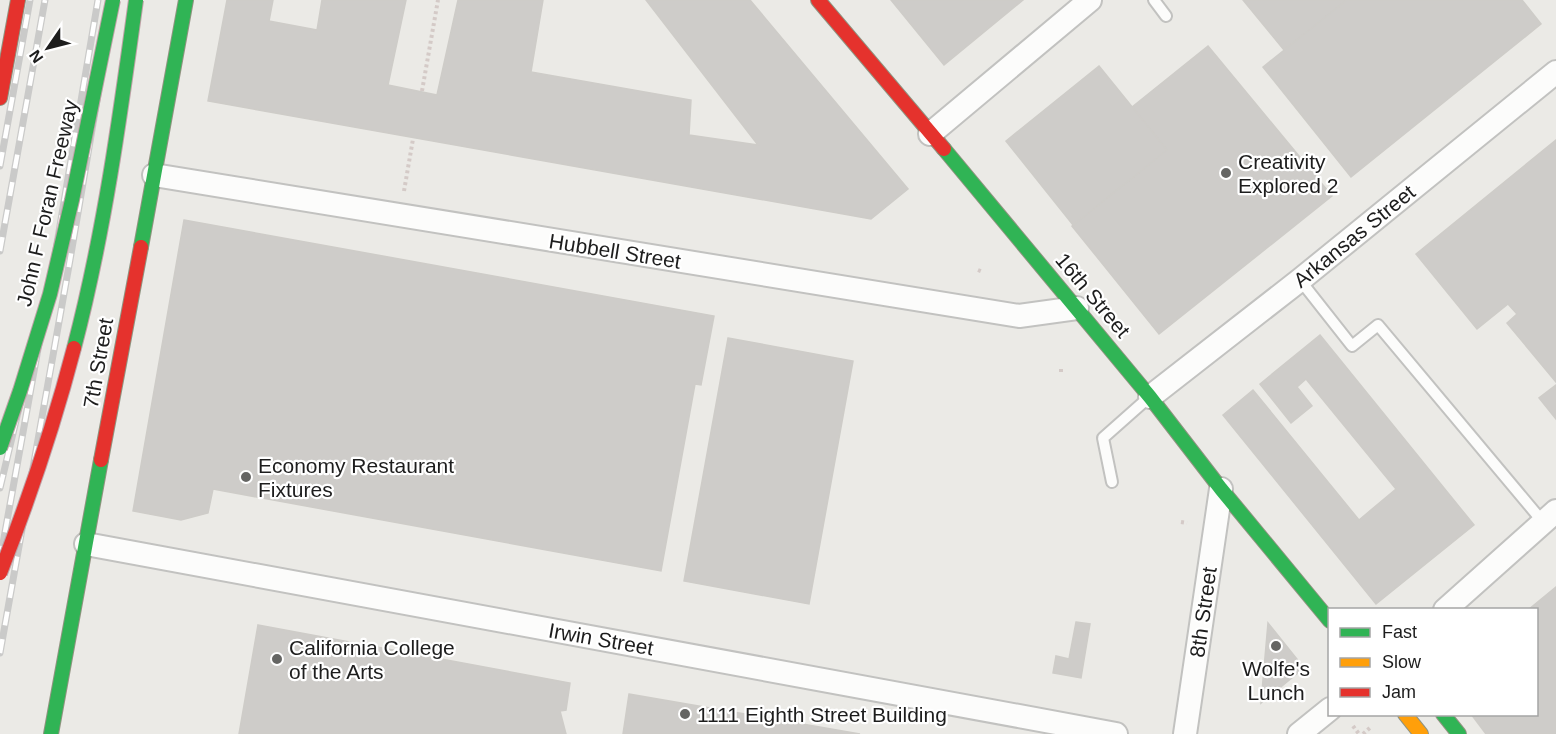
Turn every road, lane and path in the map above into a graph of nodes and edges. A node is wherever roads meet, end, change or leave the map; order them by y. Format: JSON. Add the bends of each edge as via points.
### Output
{"nodes":[{"id":1,"x":18,"y":0,"type":"edge"},
{"id":2,"x":113,"y":0,"type":"edge"},
{"id":3,"x":136,"y":0,"type":"edge"},
{"id":4,"x":186,"y":0,"type":"edge"},
{"id":5,"x":438,"y":0,"type":"edge"},
{"id":6,"x":818,"y":0,"type":"edge"},
{"id":7,"x":1090,"y":0,"type":"edge"},
{"id":8,"x":1154,"y":0,"type":"edge"},
{"id":9,"x":1166,"y":16,"type":"dead end"},
{"id":10,"x":1556,"y":72,"type":"edge"},
{"id":11,"x":422,"y":91,"type":"dead end"},
{"id":12,"x":0,"y":98,"type":"edge"},
{"id":13,"x":930,"y":134,"type":"junction"},
{"id":14,"x":413,"y":139,"type":"dead end"},
{"id":15,"x":154,"y":175,"type":"junction"},
{"id":16,"x":399,"y":216,"type":"junction"},
{"id":17,"x":978,"y":270,"type":"dead end"},
{"id":18,"x":984,"y":272,"type":"dead end"},
{"id":19,"x":1300,"y":280,"type":"junction"},
{"id":20,"x":1077,"y":308,"type":"junction"},
{"id":21,"x":1150,"y":397,"type":"junction"},
{"id":22,"x":0,"y":448,"type":"edge"},
{"id":23,"x":1112,"y":482,"type":"dead end"},
{"id":24,"x":1221,"y":489,"type":"junction"},
{"id":25,"x":1549,"y":517,"type":"edge"},
{"id":26,"x":1181,"y":522,"type":"dead end"},
{"id":27,"x":1187,"y":523,"type":"dead end"},
{"id":28,"x":86,"y":544,"type":"junction"},
{"id":29,"x":0,"y":573,"type":"edge"},
{"id":30,"x":1446,"y":608,"type":"edge"},
{"id":31,"x":1328,"y":620,"type":"edge"},
{"id":32,"x":1328,"y":710,"type":"edge"},
{"id":33,"x":1407,"y":716,"type":"edge"},
{"id":34,"x":1445,"y":716,"type":"edge"},
{"id":35,"x":1353,"y":726,"type":"dead end"},
{"id":36,"x":1371,"y":727,"type":"dead end"},
{"id":37,"x":51,"y":734,"type":"edge"},
{"id":38,"x":1116,"y":734,"type":"edge"},
{"id":39,"x":1185,"y":734,"type":"edge"},
{"id":40,"x":1299,"y":734,"type":"edge"},
{"id":41,"x":1361,"y":734,"type":"edge"},
{"id":42,"x":1421,"y":734,"type":"edge"},
{"id":43,"x":1459,"y":734,"type":"edge"}],
"edges":[{"from":1,"to":12,"type":"main road"},
{"from":2,"to":22,"type":"main road","name":"John F Foran Freeway","bridge":true,"via":[[50,294]]},
{"from":3,"to":29,"type":"main road","bridge":true,"via":[[106,201],[85,302],[45,450]]},
{"from":4,"to":15,"type":"main road","name":"7th Street"},
{"from":5,"to":11,"type":"path"},
{"from":6,"to":13,"type":"main road","name":"16th Street"},
{"from":7,"to":13,"type":"street"},
{"from":8,"to":9,"type":"lane"},
{"from":10,"to":19,"type":"street","name":"Arkansas Street"},
{"from":13,"to":20,"type":"main road","name":"16th Street"},
{"from":14,"to":16,"type":"path"},
{"from":15,"to":16,"type":"street","name":"Hubbell Street"},
{"from":15,"to":28,"type":"main road","name":"7th Street"},
{"from":16,"to":20,"type":"street","name":"Hubbell Street","via":[[1019,316]]},
{"from":17,"to":18,"type":"path"},
{"from":19,"to":21,"type":"street","name":"Arkansas Street"},
{"from":19,"to":25,"type":"lane","via":[[1352,346],[1378,325]]},
{"from":20,"to":21,"type":"main road","name":"16th Street"},
{"from":21,"to":23,"type":"lane","via":[[1103,438]]},
{"from":21,"to":24,"type":"main road","name":"16th Street"},
{"from":24,"to":31,"type":"main road","name":"16th Street"},
{"from":24,"to":39,"type":"street","name":"8th Street"},
{"from":25,"to":30,"type":"street"},
{"from":26,"to":27,"type":"path"},
{"from":28,"to":37,"type":"main road","name":"7th Street"},
{"from":28,"to":38,"type":"street","name":"Irwin Street"},
{"from":32,"to":40,"type":"street"},
{"from":33,"to":42,"type":"main road"},
{"from":34,"to":43,"type":"main road"},
{"from":35,"to":41,"type":"path"},
{"from":36,"to":41,"type":"path"}]}
